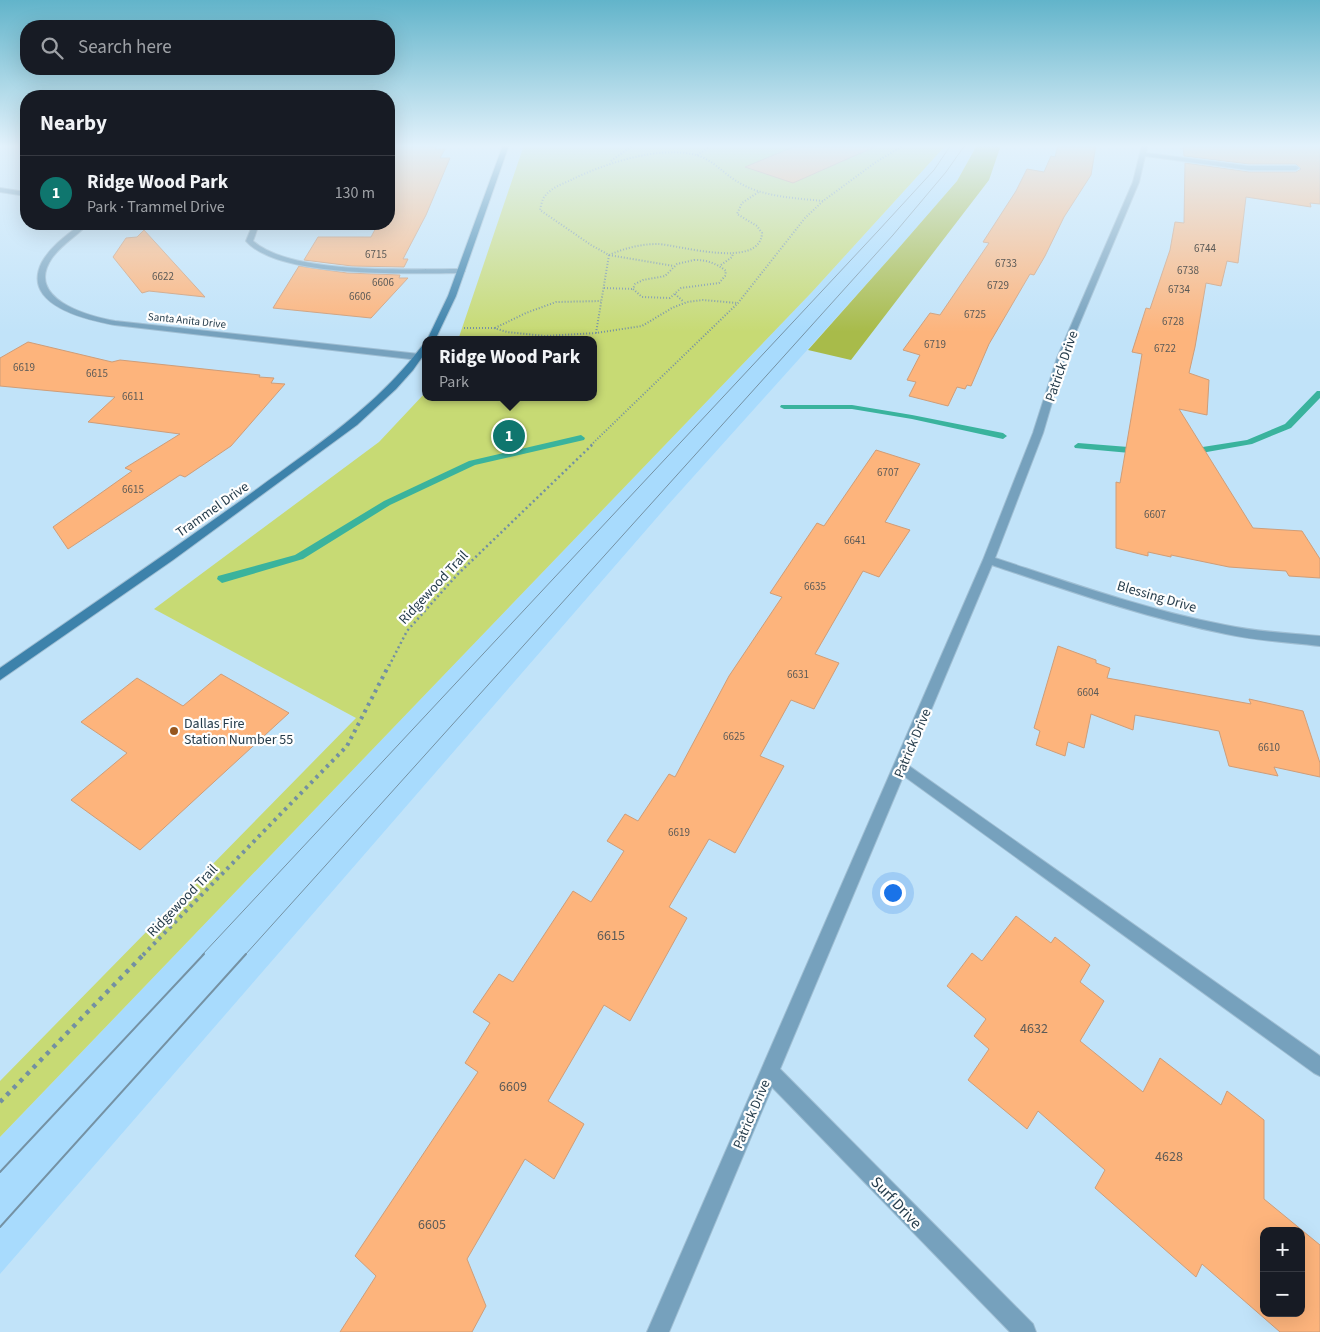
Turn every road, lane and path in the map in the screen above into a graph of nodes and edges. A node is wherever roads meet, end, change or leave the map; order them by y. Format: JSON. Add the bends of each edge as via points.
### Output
{"nodes":[{"id":1,"x":484,"y":207,"type":"edge"},
{"id":2,"x":541,"y":207,"type":"edge"},
{"id":3,"x":739,"y":207,"type":"edge"},
{"id":4,"x":816,"y":207,"type":"edge"},
{"id":5,"x":1125,"y":207,"type":"edge"},
{"id":6,"x":78,"y":230,"type":"edge"},
{"id":7,"x":254,"y":230,"type":"edge"},
{"id":8,"x":733,"y":253,"type":"junction"},
{"id":9,"x":608,"y":255,"type":"junction"},
{"id":10,"x":720,"y":265,"type":"junction"},
{"id":11,"x":675,"y":266,"type":"junction"},
{"id":12,"x":461,"y":271,"type":"junction"},
{"id":13,"x":604,"y":288,"type":"junction"},
{"id":14,"x":633,"y":289,"type":"junction"},
{"id":15,"x":675,"y":294,"type":"junction"},
{"id":16,"x":601,"y":301,"type":"junction"},
{"id":17,"x":684,"y":302,"type":"junction"},
{"id":18,"x":738,"y":303,"type":"junction"},
{"id":19,"x":461,"y":328,"type":"dead end"},
{"id":20,"x":494,"y":328,"type":"junction"},
{"id":21,"x":596,"y":333,"type":"junction"},
{"id":22,"x":433,"y":336,"type":"edge"},
{"id":23,"x":422,"y":352,"type":"edge"},
{"id":24,"x":989,"y":560,"type":"junction"},
{"id":25,"x":1320,"y":641,"type":"edge"},
{"id":26,"x":0,"y":675,"type":"edge"},
{"id":27,"x":902,"y":767,"type":"junction"},
{"id":28,"x":1320,"y":1067,"type":"edge"},
{"id":29,"x":770,"y":1072,"type":"junction"},
{"id":30,"x":0,"y":1102,"type":"edge"},
{"id":31,"x":658,"y":1332,"type":"edge"},
{"id":32,"x":1025,"y":1332,"type":"edge"}],
"edges":[{"from":1,"to":12,"type":"street"},
{"from":2,"to":9,"type":"path","via":[[540,210]]},
{"from":3,"to":8,"type":"path","via":[[737,214],[761,231],[762,236],[750,248]]},
{"from":4,"to":18,"type":"path","name":"Ridgewood Trail"},
{"from":5,"to":24,"type":"street","name":"Patrick Drive","via":[[1061,358],[1038,433]]},
{"from":6,"to":23,"type":"street","name":"Santa Anita Drive","via":[[55,249],[45,264],[42,280],[46,293],[61,306],[83,317],[115,323]]},
{"from":7,"to":12,"type":"street","via":[[249,241],[258,250],[329,269]]},
{"from":8,"to":9,"type":"path","via":[[710,253],[679,245],[657,244],[636,246]]},
{"from":8,"to":10,"type":"path"},
{"from":9,"to":11,"type":"path"},
{"from":9,"to":13,"type":"path"},
{"from":10,"to":11,"type":"path","via":[[702,260],[681,262]]},
{"from":10,"to":15,"type":"path","via":[[726,271],[719,283],[681,288]]},
{"from":11,"to":14,"type":"path","via":[[665,276],[643,280]]},
{"from":12,"to":22,"type":"street"},
{"from":13,"to":14,"type":"path"},
{"from":13,"to":16,"type":"path"},
{"from":14,"to":15,"type":"path","via":[[642,297],[652,299],[670,298]]},
{"from":15,"to":17,"type":"path"},
{"from":16,"to":20,"type":"path","via":[[556,302]]},
{"from":16,"to":21,"type":"path"},
{"from":17,"to":18,"type":"path","via":[[712,300]]},
{"from":17,"to":21,"type":"path","via":[[653,322]]},
{"from":18,"to":30,"type":"path","name":"Ridgewood Trail","via":[[457,575],[407,631],[348,746]]},
{"from":19,"to":20,"type":"path"},
{"from":20,"to":21,"type":"path","via":[[525,335]]},
{"from":23,"to":26,"type":"street","name":"Trammel Drive","via":[[387,392],[338,435]]},
{"from":24,"to":25,"type":"street","name":"Blessing Drive","via":[[1218,628]]},
{"from":24,"to":27,"type":"street","name":"Patrick Drive"},
{"from":27,"to":28,"type":"street"},
{"from":27,"to":29,"type":"street","name":"Patrick Drive"},
{"from":29,"to":31,"type":"street","name":"Patrick Drive"},
{"from":29,"to":32,"type":"street","name":"Surf Drive"}]}
